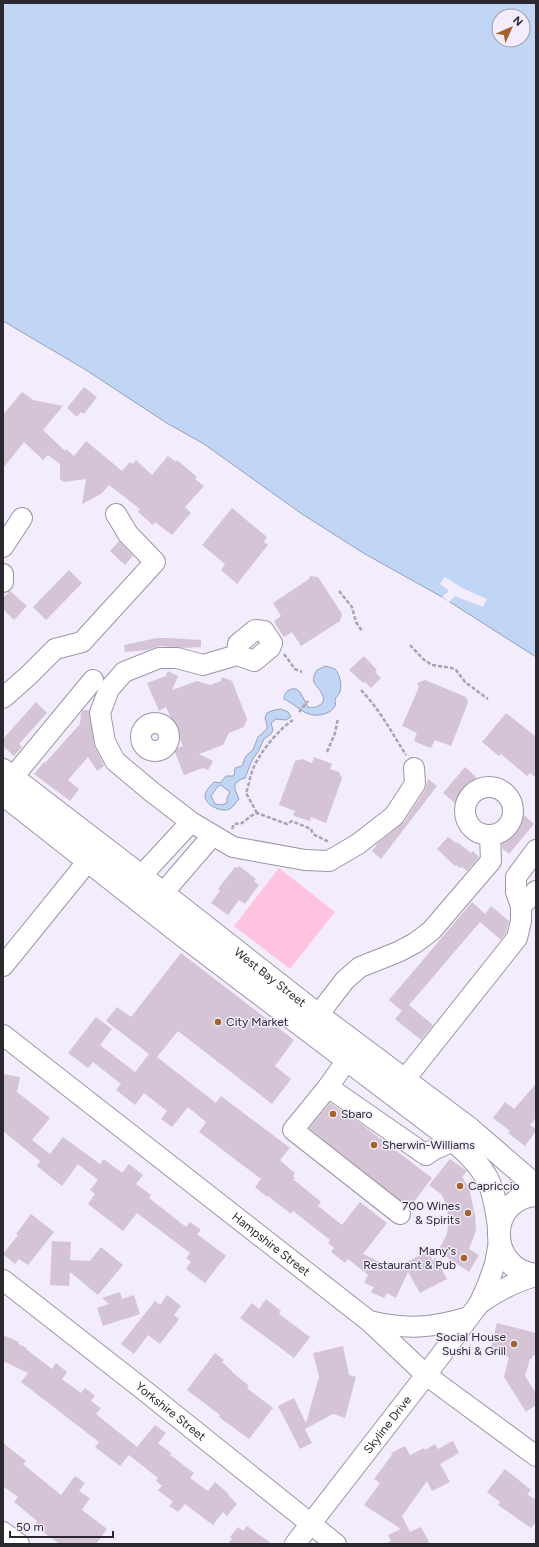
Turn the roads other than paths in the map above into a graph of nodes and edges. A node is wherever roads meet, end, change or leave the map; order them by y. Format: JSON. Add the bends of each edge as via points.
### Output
{"nodes":[{"id":1,"x":116,"y":514,"type":"dead end"},
{"id":2,"x":22,"y":518,"type":"dead end"},
{"id":3,"x":3,"y":547,"type":"edge"},
{"id":4,"x":3,"y":574,"type":"edge"},
{"id":5,"x":3,"y":582,"type":"edge"},
{"id":6,"x":272,"y":643,"type":"road end"},
{"id":7,"x":93,"y":680,"type":"dead end"},
{"id":8,"x":3,"y":698,"type":"edge"},
{"id":9,"x":141,"y":742,"type":"dead end"},
{"id":10,"x":115,"y":761,"type":"junction"},
{"id":11,"x":414,"y":768,"type":"road end"},
{"id":12,"x":6,"y":780,"type":"edge"},
{"id":13,"x":191,"y":822,"type":"junction"},
{"id":14,"x":490,"y":835,"type":"dead end"},
{"id":15,"x":219,"y":839,"type":"junction"},
{"id":16,"x":171,"y":844,"type":"junction"},
{"id":17,"x":536,"y":850,"type":"edge"},
{"id":18,"x":88,"y":861,"type":"junction"},
{"id":19,"x":192,"y":861,"type":"junction"},
{"id":20,"x":141,"y":876,"type":"junction"},
{"id":21,"x":536,"y":891,"type":"edge"},
{"id":22,"x":163,"y":893,"type":"junction"},
{"id":23,"x":521,"y":906,"type":"junction"},
{"id":24,"x":3,"y":966,"type":"edge"},
{"id":25,"x":318,"y":1015,"type":"junction"},
{"id":26,"x":3,"y":1035,"type":"edge"},
{"id":27,"x":347,"y":1060,"type":"junction"},
{"id":28,"x":405,"y":1079,"type":"junction"},
{"id":29,"x":328,"y":1087,"type":"junction"},
{"id":30,"x":454,"y":1141,"type":"junction"},
{"id":31,"x":536,"y":1186,"type":"edge"},
{"id":32,"x":536,"y":1196,"type":"edge"},
{"id":33,"x":400,"y":1214,"type":"dead end"},
{"id":34,"x":499,"y":1234,"type":"junction"},
{"id":35,"x":536,"y":1276,"type":"edge"},
{"id":36,"x":3,"y":1280,"type":"edge"},
{"id":37,"x":474,"y":1310,"type":"junction"},
{"id":38,"x":369,"y":1321,"type":"junction"},
{"id":39,"x":426,"y":1375,"type":"junction"},
{"id":40,"x":536,"y":1456,"type":"edge"},
{"id":41,"x":310,"y":1524,"type":"junction"},
{"id":42,"x":3,"y":1532,"type":"edge"},
{"id":43,"x":19,"y":1544,"type":"edge"},
{"id":44,"x":295,"y":1544,"type":"edge"},
{"id":45,"x":336,"y":1544,"type":"edge"}],
"edges":[{"from":1,"to":8,"type":"street","via":[[128,534],[155,562],[82,642],[55,649]]},
{"from":2,"to":3,"type":"street"},
{"from":4,"to":5,"type":"street"},
{"from":6,"to":10,"type":"street","via":[[264,631],[255,630],[238,644],[237,655],[204,665],[177,658],[159,658],[124,672],[109,689],[100,713],[105,742]]},
{"from":7,"to":12,"type":"street"},
{"from":9,"to":10,"type":"street","via":[[130,747]]},
{"from":10,"to":13,"type":"street"},
{"from":11,"to":15,"type":"street","via":[[415,784],[394,816],[358,844],[329,861],[305,860],[233,847]]},
{"from":12,"to":18,"type":"main road","name":"West Bay Street"},
{"from":12,"to":20,"type":"main road","name":"West Bay Street"},
{"from":13,"to":15,"type":"street"},
{"from":13,"to":16,"type":"street"},
{"from":14,"to":25,"type":"street","via":[[491,861],[431,931],[398,952],[360,967],[345,980]]},
{"from":15,"to":19,"type":"street"},
{"from":16,"to":19,"type":"street","via":[[186,850]]},
{"from":16,"to":20,"type":"street"},
{"from":17,"to":23,"type":"street","via":[[516,876],[516,892]]},
{"from":18,"to":24,"type":"street"},
{"from":18,"to":27,"type":"main road","name":"West Bay Street"},
{"from":19,"to":22,"type":"street"},
{"from":20,"to":22,"type":"main road","name":"West Bay Street"},
{"from":21,"to":23,"type":"street"},
{"from":22,"to":25,"type":"main road","name":"West Bay Street"},
{"from":23,"to":28,"type":"street","via":[[517,938]]},
{"from":25,"to":28,"type":"main road","name":"West Bay Street"},
{"from":26,"to":38,"type":"street","name":"Hampshire Street"},
{"from":27,"to":29,"type":"street"},
{"from":27,"to":30,"type":"main road","name":"West Bay Street"},
{"from":28,"to":31,"type":"main road","name":"West Bay Street","via":[[470,1128]]},
{"from":29,"to":30,"type":"street","via":[[426,1155]]},
{"from":29,"to":33,"type":"street","via":[[293,1130]]},
{"from":30,"to":34,"type":"main road","name":"West Bay Street","via":[[481,1167],[489,1181],[494,1194]]},
{"from":32,"to":34,"type":"main road","via":[[525,1198],[511,1206],[506,1212]]},
{"from":34,"to":35,"type":"main road","name":"West Bay Street","via":[[504,1256],[514,1267]]},
{"from":34,"to":37,"type":"street","name":"Skyline Drive","via":[[495,1264]]},
{"from":35,"to":37,"type":"street","name":"Skyline Drive","via":[[498,1290]]},
{"from":36,"to":41,"type":"street","name":"Yorkshire Street"},
{"from":37,"to":38,"type":"street","via":[[439,1324],[416,1327],[392,1326]]},
{"from":37,"to":39,"type":"street","name":"Skyline Drive"},
{"from":38,"to":39,"type":"street","name":"Hampshire Street"},
{"from":39,"to":40,"type":"street","name":"Hampshire Street"},
{"from":39,"to":41,"type":"street","name":"Skyline Drive"},
{"from":41,"to":44,"type":"street","name":"Skyline Drive"},
{"from":41,"to":45,"type":"street","name":"Yorkshire Street"},
{"from":42,"to":43,"type":"street"}]}
